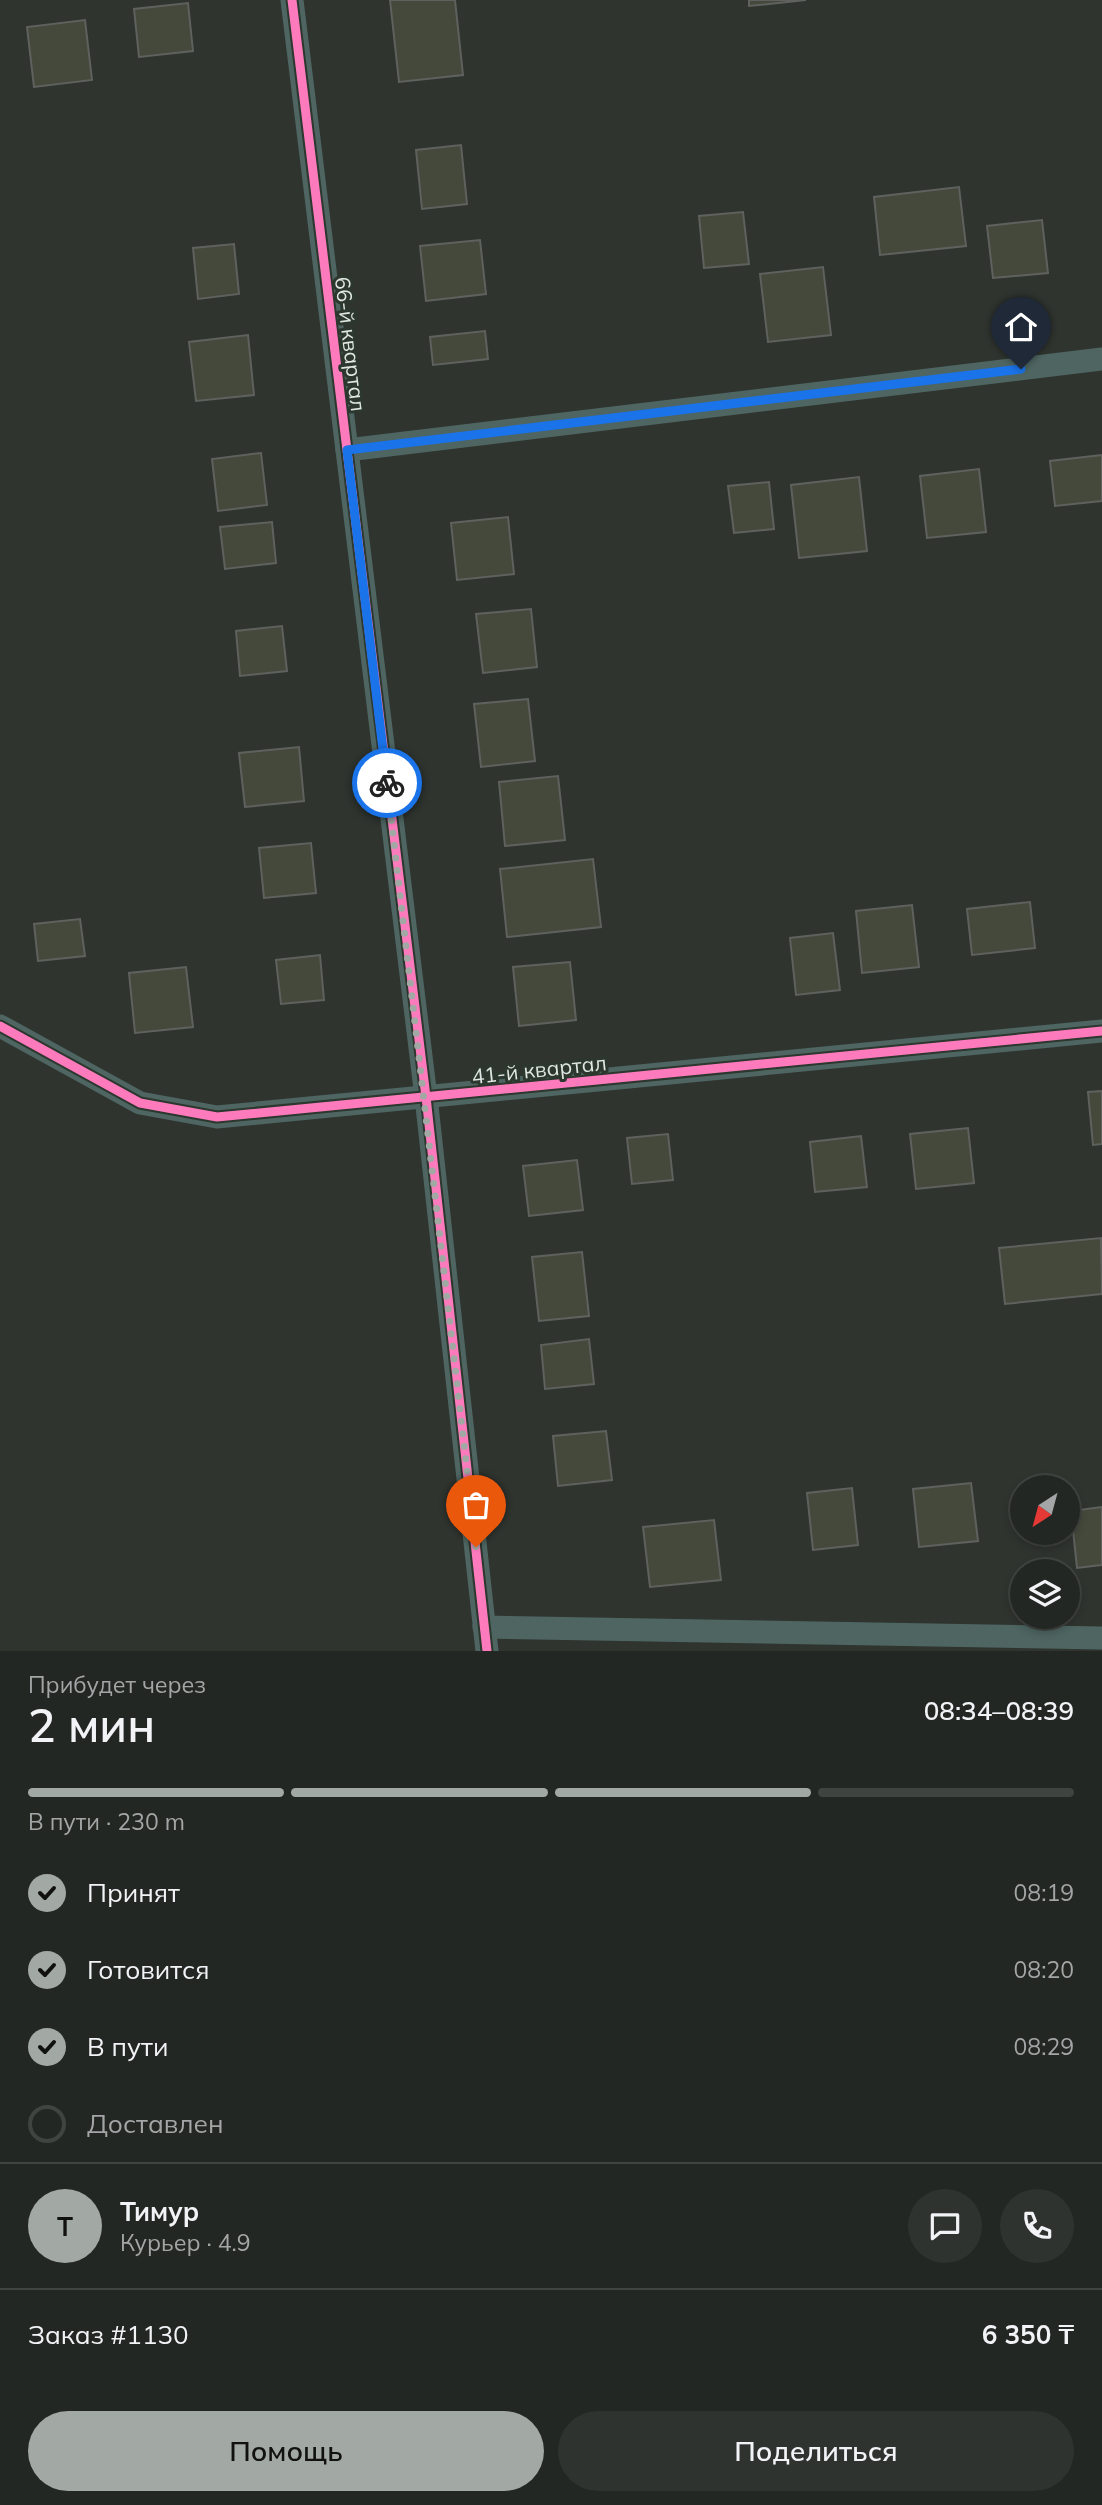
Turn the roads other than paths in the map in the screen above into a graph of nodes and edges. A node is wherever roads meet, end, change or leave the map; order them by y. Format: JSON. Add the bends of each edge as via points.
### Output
{"nodes":[{"id":1,"x":292,"y":0,"type":"edge"},
{"id":2,"x":1102,"y":359,"type":"edge"},
{"id":3,"x":347,"y":450,"type":"junction"},
{"id":4,"x":0,"y":1026,"type":"edge"},
{"id":5,"x":1102,"y":1031,"type":"edge"},
{"id":6,"x":426,"y":1097,"type":"junction"},
{"id":7,"x":484,"y":1627,"type":"junction"},
{"id":8,"x":1102,"y":1638,"type":"edge"},
{"id":9,"x":487,"y":1651,"type":"edge"}],
"edges":[{"from":1,"to":3,"type":"street","name":"66-й квартал"},
{"from":2,"to":3,"type":"street"},
{"from":3,"to":6,"type":"street","name":"66-й квартал"},
{"from":4,"to":6,"type":"street","name":"41-й квартал","via":[[140,1103],[218,1117]]},
{"from":5,"to":6,"type":"street","name":"41-й квартал"},
{"from":6,"to":7,"type":"street","name":"66-й квартал"},
{"from":7,"to":8,"type":"street"},
{"from":7,"to":9,"type":"street","name":"66-й квартал"}]}
